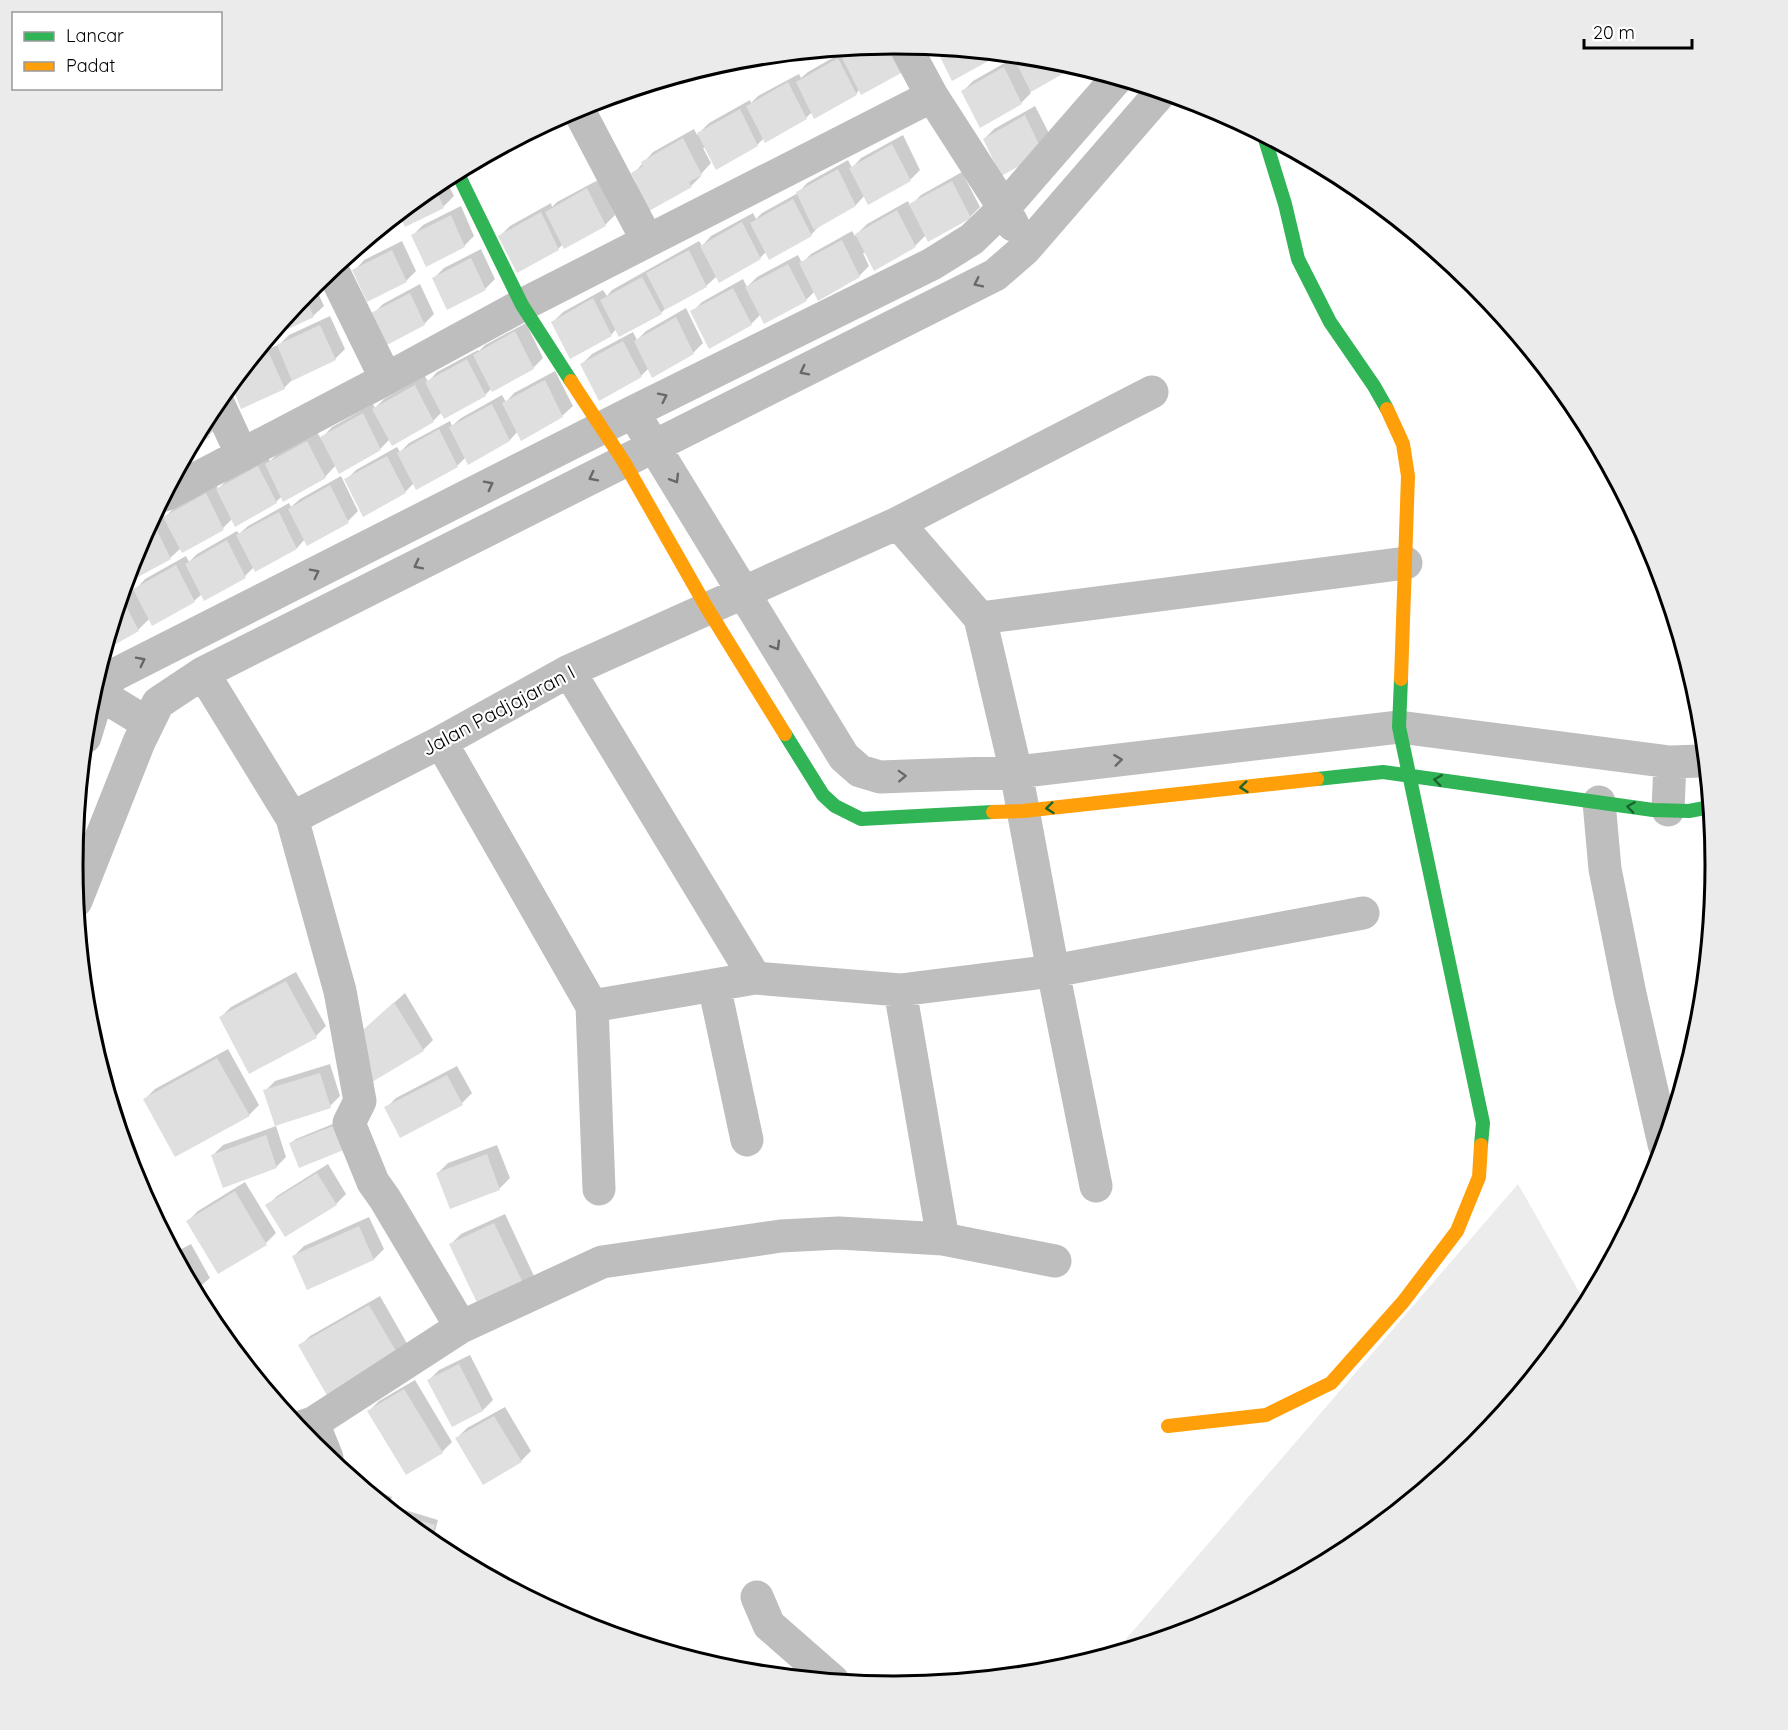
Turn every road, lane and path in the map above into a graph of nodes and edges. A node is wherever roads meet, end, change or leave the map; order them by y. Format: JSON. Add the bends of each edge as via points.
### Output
{"nodes":[{"id":1,"x":909,"y":55,"type":"edge"},
{"id":2,"x":1105,"y":82,"type":"edge"},
{"id":3,"x":932,"y":96,"type":"junction"},
{"id":4,"x":1156,"y":97,"type":"edge"},
{"id":5,"x":582,"y":117,"type":"edge"},
{"id":6,"x":1267,"y":145,"type":"edge"},
{"id":7,"x":461,"y":180,"type":"edge"},
{"id":8,"x":1004,"y":208,"type":"junction"},
{"id":9,"x":648,"y":240,"type":"junction"},
{"id":10,"x":1025,"y":249,"type":"junction"},
{"id":11,"x":336,"y":277,"type":"edge"},
{"id":12,"x":522,"y":305,"type":"junction"},
{"id":13,"x":386,"y":379,"type":"junction"},
{"id":14,"x":1152,"y":392,"type":"dead end"},
{"id":15,"x":222,"y":411,"type":"edge"},
{"id":16,"x":633,"y":412,"type":"junction"},
{"id":17,"x":602,"y":428,"type":"junction"},
{"id":18,"x":655,"y":446,"type":"junction"},
{"id":19,"x":242,"y":455,"type":"junction"},
{"id":20,"x":624,"y":462,"type":"junction"},
{"id":21,"x":176,"y":489,"type":"edge"},
{"id":22,"x":898,"y":523,"type":"junction"},
{"id":23,"x":1406,"y":563,"type":"junction"},
{"id":24,"x":743,"y":592,"type":"junction"},
{"id":25,"x":707,"y":608,"type":"junction"},
{"id":26,"x":980,"y":618,"type":"junction"},
{"id":27,"x":569,"y":671,"type":"junction"},
{"id":28,"x":203,"y":673,"type":"junction"},
{"id":29,"x":104,"y":684,"type":"edge"},
{"id":30,"x":102,"y":696,"type":"edge"},
{"id":31,"x":147,"y":723,"type":"junction"},
{"id":32,"x":1399,"y":727,"type":"junction"},
{"id":33,"x":441,"y":742,"type":"junction"},
{"id":34,"x":1698,"y":761,"type":"edge"},
{"id":35,"x":1670,"y":762,"type":"junction"},
{"id":36,"x":1016,"y":772,"type":"junction"},
{"id":37,"x":1408,"y":775,"type":"junction"},
{"id":38,"x":1599,"y":802,"type":"junction"},
{"id":39,"x":1703,"y":808,"type":"edge"},
{"id":40,"x":1668,"y":810,"type":"junction"},
{"id":41,"x":1023,"y":811,"type":"junction"},
{"id":42,"x":292,"y":818,"type":"junction"},
{"id":43,"x":84,"y":882,"type":"edge"},
{"id":44,"x":1363,"y":913,"type":"dead end"},
{"id":45,"x":1053,"y":971,"type":"junction"},
{"id":46,"x":755,"y":978,"type":"junction"},
{"id":47,"x":714,"y":985,"type":"junction"},
{"id":48,"x":900,"y":990,"type":"junction"},
{"id":49,"x":592,"y":1006,"type":"junction"},
{"id":50,"x":1661,"y":1129,"type":"edge"},
{"id":51,"x":747,"y":1140,"type":"dead end"},
{"id":52,"x":1096,"y":1186,"type":"dead end"},
{"id":53,"x":599,"y":1189,"type":"dead end"},
{"id":54,"x":943,"y":1239,"type":"junction"},
{"id":55,"x":1055,"y":1261,"type":"dead end"},
{"id":56,"x":461,"y":1328,"type":"junction"},
{"id":57,"x":308,"y":1425,"type":"edge"},
{"id":58,"x":1168,"y":1426,"type":"dead end"},
{"id":59,"x":757,"y":1597,"type":"dead end"},
{"id":60,"x":824,"y":1672,"type":"edge"}],
"edges":[{"from":1,"to":3,"type":"street"},
{"from":2,"to":8,"type":"street"},
{"from":3,"to":8,"type":"street"},
{"from":3,"to":9,"type":"street"},
{"from":4,"to":10,"type":"street"},
{"from":5,"to":9,"type":"street"},
{"from":6,"to":23,"type":"street","via":[[1298,259],[1330,322],[1393,419],[1403,444],[1408,476]]},
{"from":7,"to":12,"type":"street"},
{"from":8,"to":10,"type":"street"},
{"from":16,"to":8,"type":"street","one_way":true,"via":[[932,264],[972,239]]},
{"from":9,"to":12,"type":"street"},
{"from":10,"to":18,"type":"street","one_way":true,"via":[[995,275]]},
{"from":11,"to":13,"type":"street"},
{"from":12,"to":13,"type":"street"},
{"from":12,"to":17,"type":"street"},
{"from":13,"to":19,"type":"street"},
{"from":14,"to":22,"type":"street","name":"Jalan Padjajaran I"},
{"from":15,"to":19,"type":"street"},
{"from":16,"to":17,"type":"street"},
{"from":16,"to":18,"type":"street"},
{"from":17,"to":20,"type":"street"},
{"from":29,"to":17,"type":"street","one_way":true,"via":[[114,675]]},
{"from":18,"to":20,"type":"street"},
{"from":18,"to":24,"type":"street","one_way":true},
{"from":19,"to":21,"type":"street"},
{"from":20,"to":25,"type":"street"},
{"from":20,"to":28,"type":"street","one_way":true},
{"from":22,"to":24,"type":"street","name":"Jalan Padjajaran I"},
{"from":22,"to":26,"type":"street"},
{"from":23,"to":26,"type":"street"},
{"from":23,"to":32,"type":"street"},
{"from":24,"to":25,"type":"street","name":"Jalan Padjajaran I"},
{"from":24,"to":36,"type":"street","one_way":true,"via":[[844,757],[860,771],[880,777]]},
{"from":25,"to":27,"type":"street","name":"Jalan Padjajaran I"},
{"from":25,"to":41,"type":"street","via":[[823,795],[835,806],[861,819]]},
{"from":26,"to":36,"type":"street"},
{"from":27,"to":33,"type":"street","name":"Jalan Padjajaran I"},
{"from":27,"to":46,"type":"street"},
{"from":28,"to":31,"type":"street","via":[[158,703]]},
{"from":28,"to":42,"type":"street"},
{"from":30,"to":31,"type":"street"},
{"from":31,"to":43,"type":"street"},
{"from":32,"to":35,"type":"street"},
{"from":36,"to":32,"type":"street","one_way":true},
{"from":32,"to":37,"type":"street"},
{"from":33,"to":42,"type":"street","name":"Jalan Padjajaran I"},
{"from":33,"to":49,"type":"street"},
{"from":34,"to":35,"type":"street"},
{"from":35,"to":40,"type":"street"},
{"from":36,"to":41,"type":"street"},
{"from":38,"to":37,"type":"street","one_way":true},
{"from":37,"to":41,"type":"street","one_way":true,"via":[[1383,772]]},
{"from":37,"to":58,"type":"street","via":[[1483,1122],[1479,1178],[1457,1232],[1403,1302],[1331,1383],[1266,1415]]},
{"from":40,"to":38,"type":"street","one_way":true},
{"from":38,"to":50,"type":"street","via":[[1605,869]]},
{"from":39,"to":40,"type":"street"},
{"from":41,"to":45,"type":"street"},
{"from":42,"to":56,"type":"street","via":[[342,1002],[360,1101],[349,1123],[373,1182]]},
{"from":44,"to":45,"type":"street"},
{"from":45,"to":48,"type":"street"},
{"from":45,"to":52,"type":"street"},
{"from":46,"to":47,"type":"street"},
{"from":46,"to":48,"type":"street"},
{"from":47,"to":49,"type":"street"},
{"from":47,"to":51,"type":"street"},
{"from":48,"to":54,"type":"street"},
{"from":49,"to":53,"type":"street"},
{"from":54,"to":55,"type":"street"},
{"from":54,"to":56,"type":"street","via":[[838,1233],[799,1235],[602,1262]]},
{"from":56,"to":57,"type":"street"},
{"from":59,"to":60,"type":"street","via":[[769,1625]]}]}
